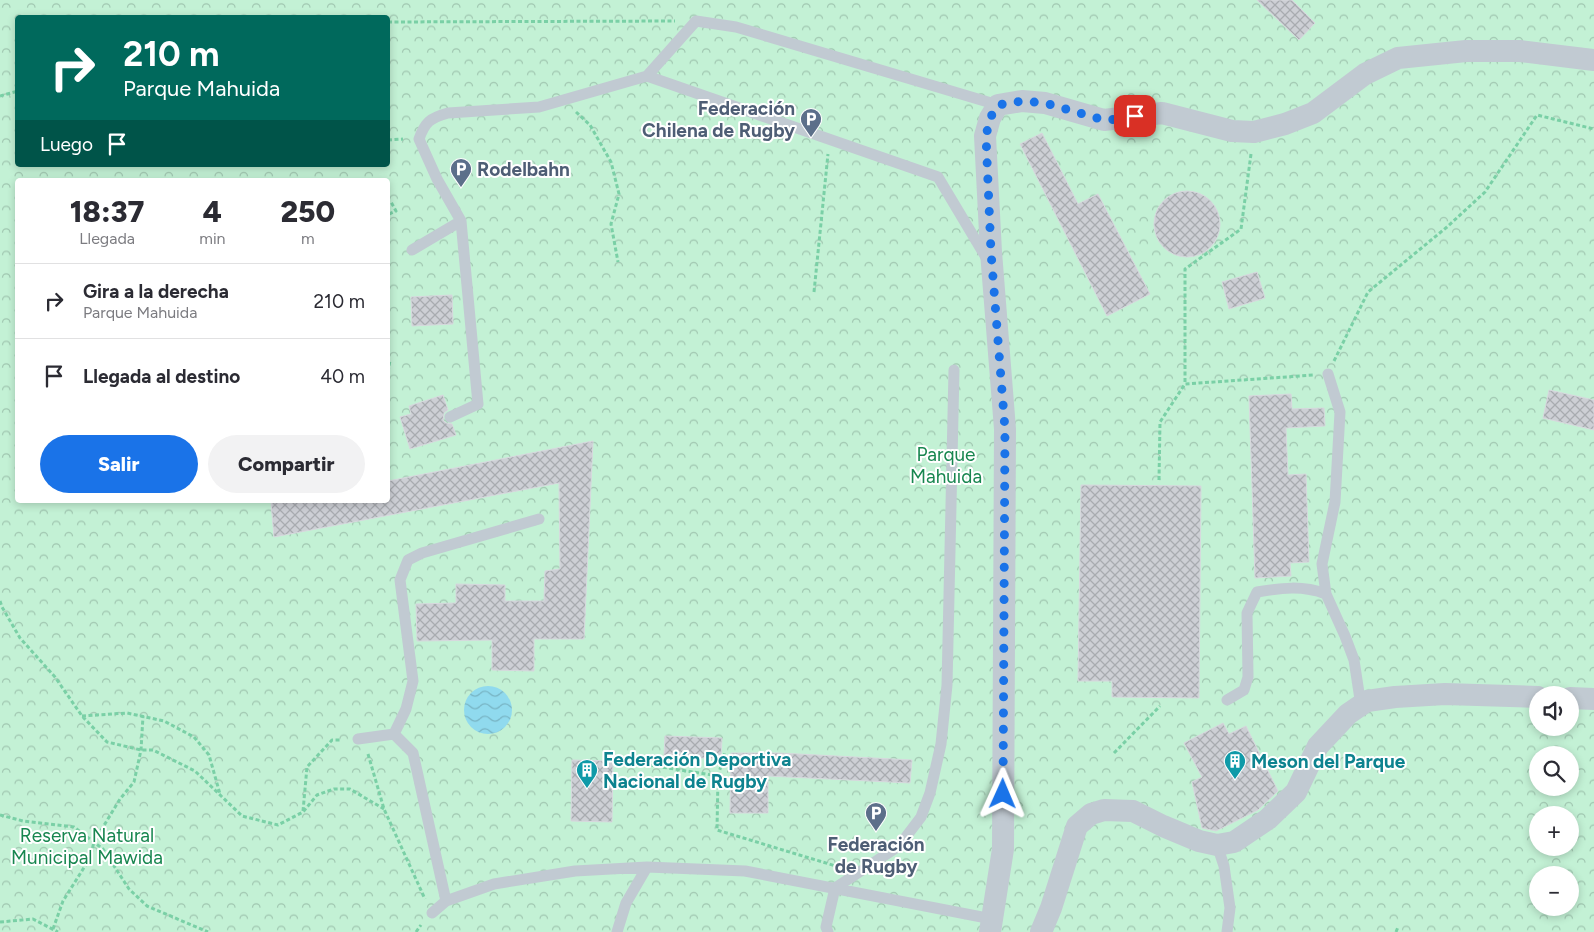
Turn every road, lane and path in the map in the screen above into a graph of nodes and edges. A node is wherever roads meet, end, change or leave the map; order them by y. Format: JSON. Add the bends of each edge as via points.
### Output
{"nodes":[{"id":1,"x":696,"y":21,"type":"junction"},
{"id":2,"x":390,"y":22,"type":"edge"},
{"id":3,"x":1594,"y":60,"type":"edge"},
{"id":4,"x":647,"y":76,"type":"junction"},
{"id":5,"x":15,"y":92,"type":"edge"},
{"id":6,"x":0,"y":96,"type":"edge"},
{"id":7,"x":563,"y":100,"type":"junction"},
{"id":8,"x":998,"y":105,"type":"junction"},
{"id":9,"x":1594,"y":129,"type":"edge"},
{"id":10,"x":1254,"y":132,"type":"junction"},
{"id":11,"x":829,"y":139,"type":"junction"},
{"id":12,"x":391,"y":202,"type":"dead end"},
{"id":13,"x":390,"y":214,"type":"edge"},
{"id":14,"x":461,"y":221,"type":"junction"},
{"id":15,"x":412,"y":250,"type":"dead end"},
{"id":16,"x":618,"y":262,"type":"dead end"},
{"id":17,"x":992,"y":267,"type":"junction"},
{"id":18,"x":814,"y":292,"type":"dead end"},
{"id":19,"x":954,"y":370,"type":"dead end"},
{"id":20,"x":1328,"y":374,"type":"junction"},
{"id":21,"x":1185,"y":384,"type":"junction"},
{"id":22,"x":450,"y":417,"type":"dead end"},
{"id":23,"x":1160,"y":480,"type":"dead end"},
{"id":24,"x":539,"y":519,"type":"dead end"},
{"id":25,"x":1326,"y":594,"type":"junction"},
{"id":26,"x":0,"y":601,"type":"edge"},
{"id":27,"x":1529,"y":697,"type":"edge"},
{"id":28,"x":1579,"y":698,"type":"edge"},
{"id":29,"x":1594,"y":699,"type":"edge"},
{"id":30,"x":1227,"y":700,"type":"dead end"},
{"id":31,"x":1160,"y":706,"type":"dead end"},
{"id":32,"x":1361,"y":706,"type":"junction"},
{"id":33,"x":82,"y":716,"type":"junction"},
{"id":34,"x":143,"y":716,"type":"junction"},
{"id":35,"x":394,"y":734,"type":"junction"},
{"id":36,"x":358,"y":739,"type":"junction"},
{"id":37,"x":141,"y":750,"type":"junction"},
{"id":38,"x":725,"y":752,"type":"dead end"},
{"id":39,"x":1114,"y":753,"type":"dead end"},
{"id":40,"x":618,"y":760,"type":"dead end"},
{"id":41,"x":718,"y":776,"type":"junction"},
{"id":42,"x":220,"y":795,"type":"junction"},
{"id":43,"x":384,"y":809,"type":"junction"},
{"id":44,"x":303,"y":812,"type":"junction"},
{"id":45,"x":0,"y":815,"type":"edge"},
{"id":46,"x":94,"y":842,"type":"junction"},
{"id":47,"x":1217,"y":844,"type":"junction"},
{"id":48,"x":647,"y":867,"type":"junction"},
{"id":49,"x":858,"y":872,"type":"junction"},
{"id":50,"x":835,"y":888,"type":"junction"},
{"id":51,"x":446,"y":901,"type":"junction"},
{"id":52,"x":432,"y":913,"type":"joint"},
{"id":53,"x":0,"y":922,"type":"edge"},
{"id":54,"x":991,"y":925,"type":"edge"},
{"id":55,"x":1398,"y":927,"type":"dead end"},
{"id":56,"x":53,"y":929,"type":"junction"},
{"id":57,"x":58,"y":932,"type":"edge"},
{"id":58,"x":208,"y":932,"type":"edge"},
{"id":59,"x":617,"y":932,"type":"edge"},
{"id":60,"x":828,"y":932,"type":"edge"},
{"id":61,"x":1041,"y":932,"type":"edge"},
{"id":62,"x":1227,"y":932,"type":"edge"},
{"id":63,"x":1396,"y":932,"type":"edge"}],
"edges":[{"from":1,"to":2,"type":"path"},
{"from":1,"to":4,"type":"lane"},
{"from":1,"to":8,"type":"lane","via":[[736,27]]},
{"from":3,"to":10,"type":"street","via":[[1520,51],[1466,51],[1398,58],[1365,74],[1313,114]]},
{"from":4,"to":7,"type":"lane"},
{"from":4,"to":11,"type":"lane"},
{"from":5,"to":6,"type":"path"},
{"from":7,"to":14,"type":"lane","via":[[539,107],[448,114],[434,117],[423,127],[419,139]]},
{"from":7,"to":16,"type":"path","via":[[590,124],[611,162],[619,194],[611,224]]},
{"from":8,"to":10,"type":"street","via":[[1022,101],[1045,103],[1104,120],[1162,113],[1232,131]]},
{"from":8,"to":17,"type":"street","via":[[990,118],[986,136]]},
{"from":9,"to":20,"type":"path","via":[[1537,115],[1485,192],[1368,292]]},
{"from":10,"to":21,"type":"path","via":[[1241,229],[1185,269]]},
{"from":11,"to":17,"type":"lane","via":[[938,177]]},
{"from":11,"to":18,"type":"path"},
{"from":12,"to":13,"type":"path","via":[[396,211]]},
{"from":14,"to":15,"type":"lane"},
{"from":14,"to":22,"type":"lane","via":[[478,404]]},
{"from":17,"to":54,"type":"street","via":[[1005,429],[1003,849]]},
{"from":19,"to":49,"type":"lane","via":[[947,684],[941,744],[921,817],[899,846]]},
{"from":20,"to":21,"type":"path"},
{"from":20,"to":25,"type":"lane","via":[[1340,412],[1335,502],[1322,564]]},
{"from":21,"to":23,"type":"path","via":[[1160,422]]},
{"from":24,"to":35,"type":"lane","via":[[408,560],[400,580],[413,681],[406,709]]},
{"from":25,"to":30,"type":"lane","via":[[1311,588],[1257,592],[1247,613],[1248,677],[1244,690]]},
{"from":25,"to":32,"type":"lane","via":[[1354,660]]},
{"from":26,"to":33,"type":"path","via":[[20,638],[55,677]]},
{"from":27,"to":32,"type":"street","via":[[1445,694],[1395,697],[1367,701]]},
{"from":28,"to":29,"type":"street"},
{"from":31,"to":39,"type":"path"},
{"from":32,"to":47,"type":"street","via":[[1348,714],[1318,746],[1296,792],[1282,806],[1234,842]]},
{"from":33,"to":34,"type":"path","via":[[127,713]]},
{"from":33,"to":37,"type":"path","via":[[108,742]]},
{"from":34,"to":37,"type":"path"},
{"from":34,"to":42,"type":"path","via":[[164,721],[194,737],[209,755]]},
{"from":35,"to":36,"type":"lane"},
{"from":35,"to":51,"type":"lane","via":[[413,753]]},
{"from":36,"to":43,"type":"path","via":[[368,754]]},
{"from":36,"to":44,"type":"path","via":[[332,740],[306,767]]},
{"from":37,"to":42,"type":"path","via":[[153,750],[195,771]]},
{"from":37,"to":46,"type":"path","via":[[134,782]]},
{"from":38,"to":41,"type":"path"},
{"from":40,"to":41,"type":"path"},
{"from":41,"to":49,"type":"path","via":[[717,830]]},
{"from":42,"to":44,"type":"path","via":[[242,816],[278,825]]},
{"from":43,"to":44,"type":"path","via":[[350,789],[334,789],[318,795]]},
{"from":43,"to":52,"type":"path"},
{"from":45,"to":46,"type":"path","via":[[74,827]]},
{"from":46,"to":56,"type":"path","via":[[90,858],[63,901]]},
{"from":46,"to":58,"type":"path","via":[[103,848],[129,889],[147,906]]},
{"from":47,"to":61,"type":"street","via":[[1199,841],[1133,811],[1104,810],[1091,814],[1076,826]]},
{"from":47,"to":62,"type":"lane","via":[[1230,908]]},
{"from":48,"to":50,"type":"lane","via":[[745,871]]},
{"from":48,"to":51,"type":"lane","via":[[575,871],[494,884]]},
{"from":48,"to":59,"type":"lane","via":[[626,903]]},
{"from":49,"to":50,"type":"lane"},
{"from":50,"to":54,"type":"lane"},
{"from":50,"to":60,"type":"lane","via":[[826,927]]},
{"from":51,"to":52,"type":"lane"},
{"from":53,"to":56,"type":"path","via":[[33,919]]},
{"from":55,"to":63,"type":"path"},
{"from":56,"to":57,"type":"path"}]}
